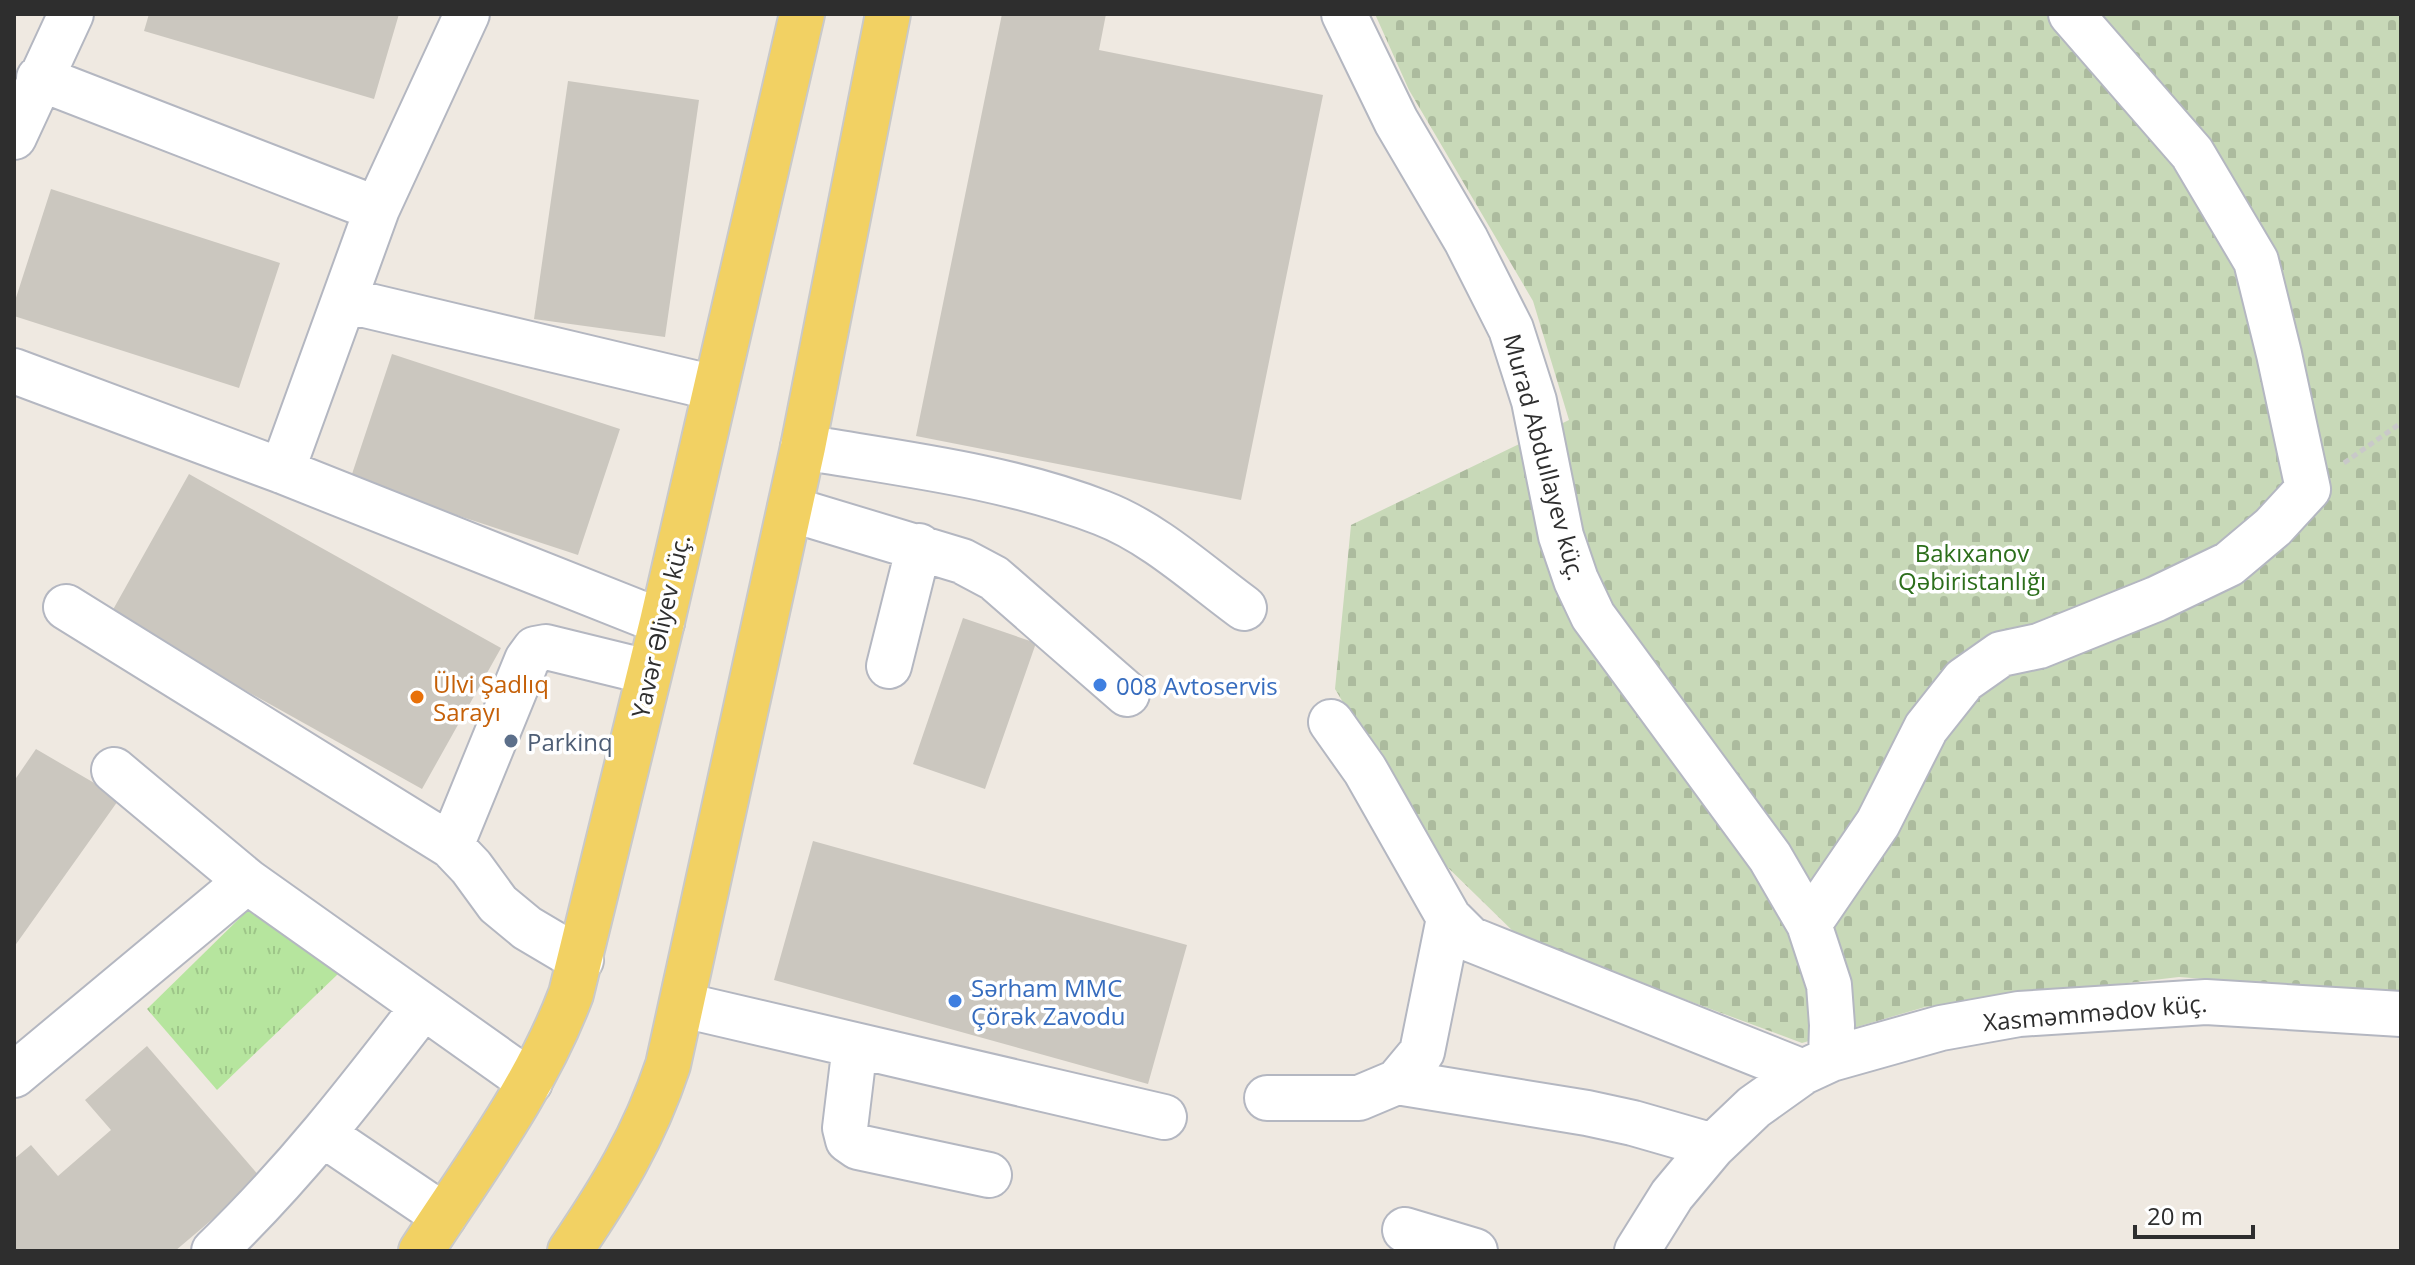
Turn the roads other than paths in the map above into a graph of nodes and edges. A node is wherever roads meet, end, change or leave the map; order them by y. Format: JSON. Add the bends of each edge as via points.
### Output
{"nodes":[{"id":1,"x":71,"y":14,"type":"edge"},
{"id":2,"x":467,"y":14,"type":"edge"},
{"id":3,"x":802,"y":14,"type":"edge"},
{"id":4,"x":888,"y":14,"type":"edge"},
{"id":5,"x":1344,"y":14,"type":"edge"},
{"id":6,"x":2071,"y":14,"type":"edge"},
{"id":7,"x":39,"y":78,"type":"junction"},
{"id":8,"x":14,"y":137,"type":"edge"},
{"id":9,"x":377,"y":209,"type":"junction"},
{"id":10,"x":344,"y":300,"type":"junction"},
{"id":11,"x":14,"y":371,"type":"edge"},
{"id":12,"x":715,"y":388,"type":"junction"},
{"id":13,"x":803,"y":447,"type":"junction"},
{"id":14,"x":282,"y":471,"type":"junction"},
{"id":15,"x":790,"y":509,"type":"junction"},
{"id":16,"x":919,"y":546,"type":"junction"},
{"id":17,"x":66,"y":607,"type":"dead end"},
{"id":18,"x":1244,"y":608,"type":"dead end"},
{"id":19,"x":662,"y":622,"type":"junction"},
{"id":20,"x":889,"y":666,"type":"dead end"},
{"id":21,"x":648,"y":672,"type":"junction"},
{"id":22,"x":1127,"y":694,"type":"dead end"},
{"id":23,"x":1331,"y":722,"type":"dead end"},
{"id":24,"x":114,"y":770,"type":"dead end"},
{"id":25,"x":451,"y":846,"type":"junction"},
{"id":26,"x":247,"y":881,"type":"junction"},
{"id":27,"x":1449,"y":918,"type":"junction"},
{"id":28,"x":1809,"y":924,"type":"junction"},
{"id":29,"x":581,"y":960,"type":"junction"},
{"id":30,"x":683,"y":1005,"type":"junction"},
{"id":31,"x":423,"y":1007,"type":"junction"},
{"id":32,"x":2401,"y":1014,"type":"edge"},
{"id":33,"x":855,"y":1045,"type":"junction"},
{"id":34,"x":1817,"y":1066,"type":"junction"},
{"id":35,"x":14,"y":1075,"type":"edge"},
{"id":36,"x":530,"y":1082,"type":"junction"},
{"id":37,"x":1397,"y":1082,"type":"junction"},
{"id":38,"x":1267,"y":1098,"type":"dead end"},
{"id":39,"x":1164,"y":1117,"type":"dead end"},
{"id":40,"x":324,"y":1135,"type":"junction"},
{"id":41,"x":1713,"y":1146,"type":"junction"},
{"id":42,"x":989,"y":1175,"type":"dead end"},
{"id":43,"x":1405,"y":1230,"type":"dead end"},
{"id":44,"x":433,"y":1233,"type":"edge"},
{"id":45,"x":214,"y":1251,"type":"edge"},
{"id":46,"x":570,"y":1251,"type":"edge"},
{"id":47,"x":1475,"y":1251,"type":"edge"},
{"id":48,"x":1637,"y":1251,"type":"edge"}],
"edges":[{"from":1,"to":7,"type":"street"},
{"from":2,"to":9,"type":"street"},
{"from":3,"to":12,"type":"main road","name":"Yavər Əliyev küç."},
{"from":4,"to":13,"type":"main road"},
{"from":5,"to":28,"type":"street","name":"Murad Abdullayev küç.","via":[[1396,121],[1511,329],[1534,401],[1561,536],[1593,616],[1770,857]]},
{"from":6,"to":28,"type":"street","via":[[2192,153],[2256,261],[2308,489],[2229,564],[2039,646],[2001,654],[1964,680],[1926,728],[1878,823]]},
{"from":7,"to":8,"type":"street"},
{"from":7,"to":9,"type":"street"},
{"from":9,"to":10,"type":"street"},
{"from":10,"to":12,"type":"street"},
{"from":10,"to":14,"type":"street"},
{"from":11,"to":14,"type":"street"},
{"from":12,"to":19,"type":"main road","name":"Yavər Əliyev küç."},
{"from":13,"to":15,"type":"main road"},
{"from":13,"to":18,"type":"street","via":[[1019,487],[1103,513],[1155,542]]},
{"from":14,"to":19,"type":"street"},
{"from":15,"to":16,"type":"street"},
{"from":15,"to":30,"type":"main road"},
{"from":16,"to":20,"type":"street"},
{"from":16,"to":22,"type":"street","via":[[994,578]]},
{"from":17,"to":25,"type":"street"},
{"from":19,"to":21,"type":"main road","name":"Yavər Əliyev küç."},
{"from":21,"to":25,"type":"street","via":[[546,647],[535,649]]},
{"from":21,"to":29,"type":"main road","name":"Yavər Əliyev küç."},
{"from":23,"to":27,"type":"street","via":[[1365,770]]},
{"from":24,"to":26,"type":"street"},
{"from":25,"to":29,"type":"street","via":[[498,904]]},
{"from":26,"to":31,"type":"street"},
{"from":26,"to":35,"type":"street"},
{"from":27,"to":34,"type":"street","via":[[1470,939]]},
{"from":27,"to":37,"type":"street","via":[[1422,1052]]},
{"from":28,"to":34,"type":"street","name":"Murad Abdullayev küç.","via":[[1829,985],[1832,1025]]},
{"from":29,"to":36,"type":"main road","name":"Yavər Əliyev küç.","via":[[559,1026]]},
{"from":30,"to":33,"type":"street"},
{"from":30,"to":46,"type":"main road","via":[[653,1109],[626,1165]]},
{"from":31,"to":36,"type":"street"},
{"from":31,"to":40,"type":"street"},
{"from":32,"to":34,"type":"street","name":"Xasməmmədov küç.","via":[[2206,1002],[2019,1014],[1941,1028]]},
{"from":33,"to":39,"type":"street"},
{"from":33,"to":42,"type":"street","via":[[848,1140],[858,1147]]},
{"from":34,"to":41,"type":"street","name":"Xasməmmədov küç.","via":[[1754,1107]]},
{"from":36,"to":44,"type":"main road","name":"Yavər Əliyev küç."},
{"from":37,"to":38,"type":"street","via":[[1359,1098]]},
{"from":37,"to":41,"type":"street","via":[[1587,1113]]},
{"from":40,"to":44,"type":"street"},
{"from":40,"to":45,"type":"street"},
{"from":41,"to":48,"type":"street","name":"Xasməmmədov küç.","via":[[1672,1195]]},
{"from":43,"to":47,"type":"street"}]}
